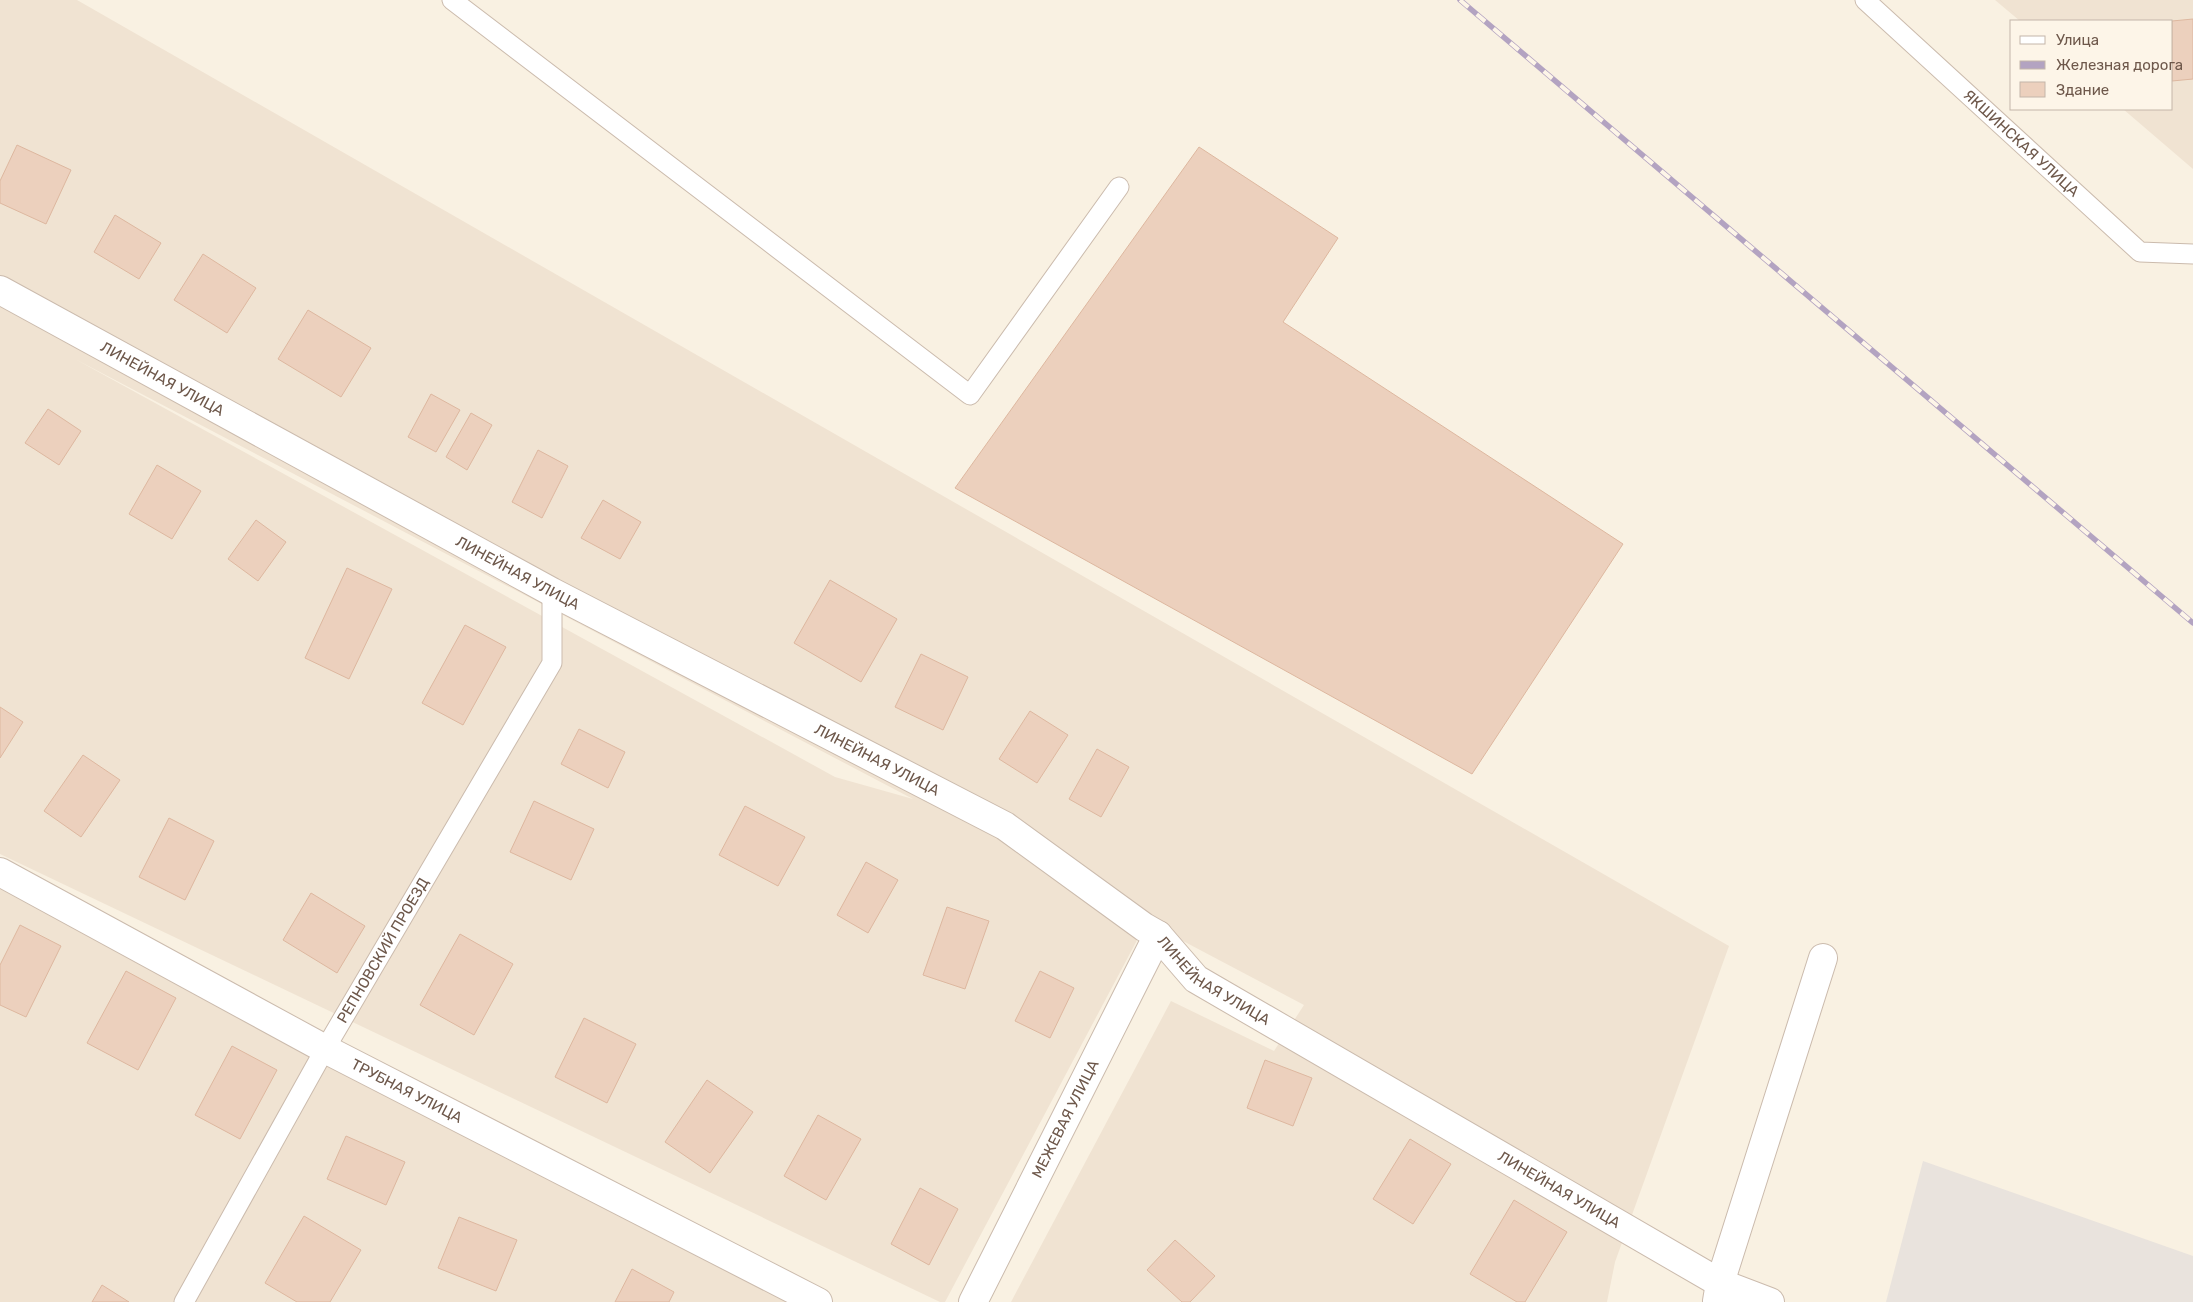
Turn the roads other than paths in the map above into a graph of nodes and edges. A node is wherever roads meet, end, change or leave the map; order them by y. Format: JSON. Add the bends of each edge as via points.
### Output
{"nodes":[{"id":1,"x":452,"y":0,"type":"edge"},
{"id":2,"x":1865,"y":0,"type":"edge"},
{"id":3,"x":1119,"y":187,"type":"dead end"},
{"id":4,"x":2193,"y":254,"type":"edge"},
{"id":5,"x":0,"y":290,"type":"edge"},
{"id":6,"x":552,"y":592,"type":"junction"},
{"id":7,"x":0,"y":872,"type":"edge"},
{"id":8,"x":1158,"y":935,"type":"junction"},
{"id":9,"x":1823,"y":958,"type":"dead end"},
{"id":10,"x":325,"y":1049,"type":"junction"},
{"id":11,"x":1718,"y":1292,"type":"edge"},
{"id":12,"x":184,"y":1302,"type":"edge"},
{"id":13,"x":818,"y":1302,"type":"edge"},
{"id":14,"x":973,"y":1302,"type":"edge"},
{"id":15,"x":1770,"y":1302,"type":"edge"}],
"edges":[{"from":1,"to":3,"type":"lane","via":[[970,396]]},
{"from":2,"to":4,"type":"lane","name":"ЯКШИНСКАЯ УЛИЦА","via":[[2140,252]]},
{"from":5,"to":6,"type":"street","name":"ЛИНЕЙНАЯ УЛИЦА"},
{"from":6,"to":8,"type":"street","name":"ЛИНЕЙНАЯ УЛИЦА","via":[[1005,826]]},
{"from":6,"to":10,"type":"lane","name":"РЕПНОВСКИЙ ПРОЕЗД","via":[[552,663]]},
{"from":7,"to":10,"type":"street","name":"ТРУБНАЯ УЛИЦА"},
{"from":8,"to":11,"type":"street","name":"ЛИНЕЙНАЯ УЛИЦА","via":[[1196,979]]},
{"from":8,"to":14,"type":"street","name":"МЕЖЕВАЯ УЛИЦА"},
{"from":9,"to":11,"type":"street"},
{"from":10,"to":12,"type":"lane","name":"РЕПНОВСКИЙ ПРОЕЗД"},
{"from":10,"to":13,"type":"street","name":"ТРУБНАЯ УЛИЦА"},
{"from":11,"to":15,"type":"street","name":"ЛИНЕЙНАЯ УЛИЦА"}]}
